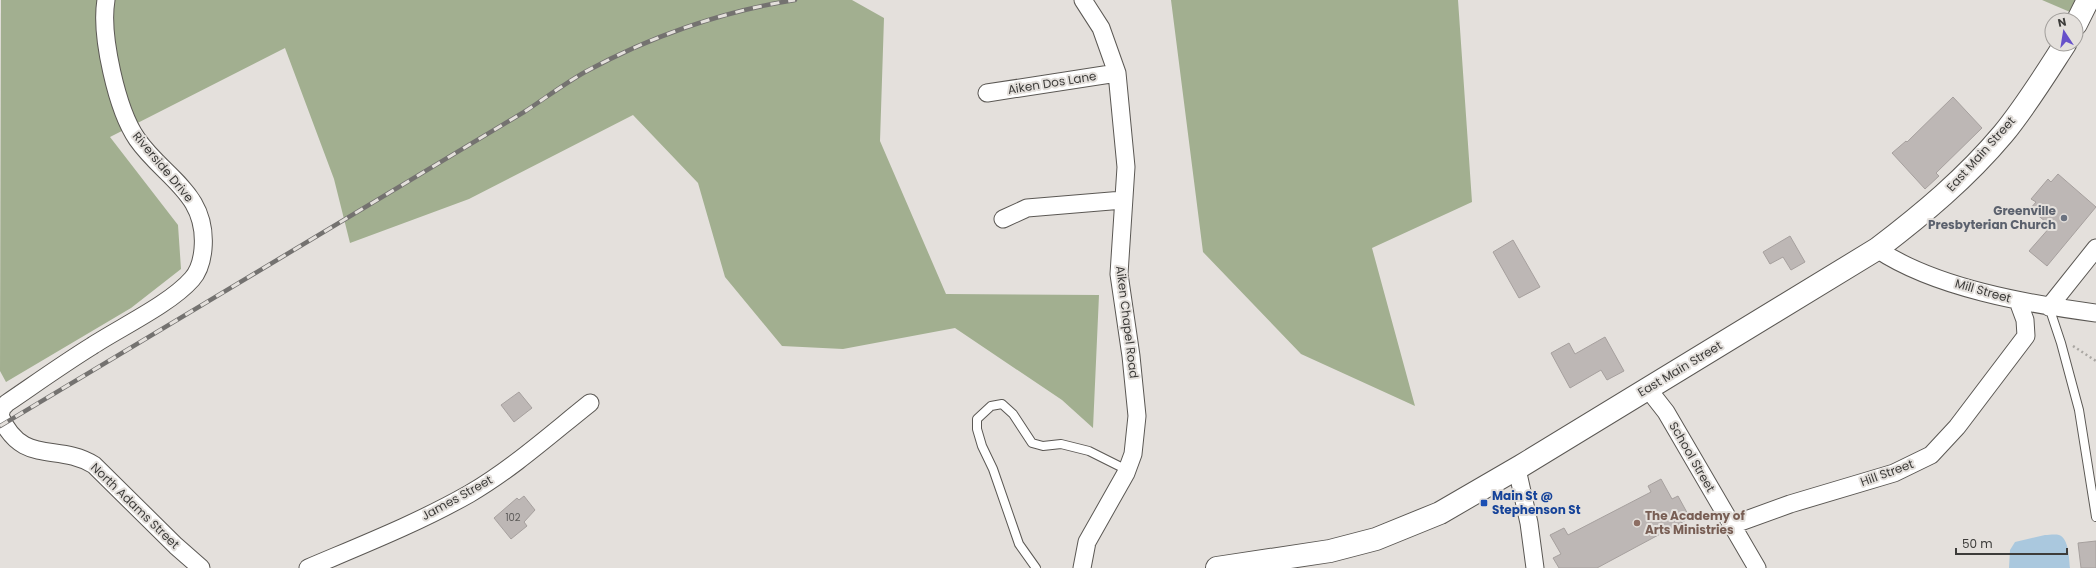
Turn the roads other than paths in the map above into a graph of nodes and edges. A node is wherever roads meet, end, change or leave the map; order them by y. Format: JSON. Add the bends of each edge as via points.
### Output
{"nodes":[{"id":1,"x":106,"y":0,"type":"edge"},
{"id":2,"x":1083,"y":0,"type":"edge"},
{"id":3,"x":2088,"y":0,"type":"edge"},
{"id":4,"x":2082,"y":12,"type":"edge"},
{"id":5,"x":2060,"y":52,"type":"edge"},
{"id":6,"x":1117,"y":73,"type":"junction"},
{"id":7,"x":987,"y":93,"type":"dead end"},
{"id":8,"x":1123,"y":200,"type":"junction"},
{"id":9,"x":1003,"y":219,"type":"dead end"},
{"id":10,"x":2096,"y":248,"type":"edge"},
{"id":11,"x":1877,"y":249,"type":"junction"},
{"id":12,"x":2018,"y":301,"type":"junction"},
{"id":13,"x":2049,"y":307,"type":"junction"},
{"id":14,"x":2096,"y":314,"type":"edge"},
{"id":15,"x":1648,"y":389,"type":"junction"},
{"id":16,"x":590,"y":403,"type":"dead end"},
{"id":17,"x":4,"y":424,"type":"joint"},
{"id":18,"x":1517,"y":469,"type":"junction"},
{"id":19,"x":1127,"y":470,"type":"junction"},
{"id":20,"x":2096,"y":517,"type":"edge"},
{"id":21,"x":1732,"y":525,"type":"junction"},
{"id":22,"x":201,"y":568,"type":"edge"},
{"id":23,"x":308,"y":568,"type":"edge"},
{"id":24,"x":1036,"y":568,"type":"edge"},
{"id":25,"x":1082,"y":568,"type":"edge"},
{"id":26,"x":1217,"y":568,"type":"edge"},
{"id":27,"x":1535,"y":568,"type":"edge"},
{"id":28,"x":1757,"y":568,"type":"edge"}],
"edges":[{"from":1,"to":17,"type":"street","name":"Riverside Drive","via":[[107,38],[114,82],[121,105],[138,140],[192,199],[203,225],[203,255],[200,267],[187,285],[7,403],[2,408],[0,416]]},
{"from":2,"to":6,"type":"street","name":"Aiken Chapel Road","via":[[1101,28]]},
{"from":3,"to":4,"type":"street"},
{"from":5,"to":11,"type":"street","name":"East Main Street","via":[[2003,134],[1957,183]]},
{"from":6,"to":7,"type":"street","name":"Aiken Dos Lane"},
{"from":6,"to":8,"type":"street","name":"Aiken Chapel Road","via":[[1126,167]]},
{"from":8,"to":9,"type":"street","via":[[1027,208]]},
{"from":8,"to":19,"type":"street","name":"Aiken Chapel Road","via":[[1119,274],[1137,416],[1133,454]]},
{"from":10,"to":13,"type":"street"},
{"from":11,"to":12,"type":"street","name":"Mill Street","via":[[1895,261],[1947,281]]},
{"from":11,"to":15,"type":"street","name":"East Main Street"},
{"from":12,"to":13,"type":"street","name":"Mill Street"},
{"from":12,"to":21,"type":"street","name":"Hill Street","via":[[2025,320],[2026,336],[1957,427],[1931,454],[1894,472]]},
{"from":13,"to":14,"type":"street","name":"Mill Street"},
{"from":13,"to":20,"type":"lane","via":[[2079,410]]},
{"from":15,"to":18,"type":"street","name":"East Main Street"},
{"from":15,"to":21,"type":"street","name":"School Street","via":[[1666,412]]},
{"from":16,"to":23,"type":"street","name":"James Street","via":[[512,465],[468,494],[399,529]]},
{"from":17,"to":22,"type":"street","name":"North Adams Street","via":[[24,447],[44,453],[78,456],[94,465],[170,541]]},
{"from":18,"to":26,"type":"street","name":"East Main Street","via":[[1440,513],[1376,539],[1309,555]]},
{"from":18,"to":27,"type":"street","via":[[1529,523]]},
{"from":19,"to":24,"type":"lane","via":[[1089,451],[1061,444],[1043,446],[1032,443],[1013,414],[1002,404],[990,406],[977,419],[977,428],[1019,544]]},
{"from":19,"to":25,"type":"street","name":"Aiken Chapel Road","via":[[1088,542]]},
{"from":21,"to":28,"type":"street","name":"School Street"}]}
